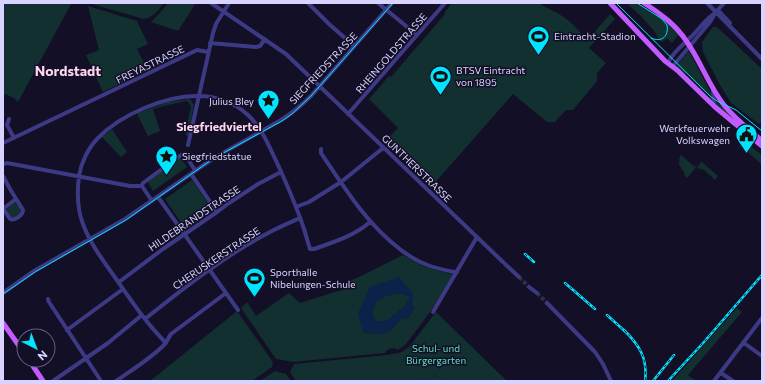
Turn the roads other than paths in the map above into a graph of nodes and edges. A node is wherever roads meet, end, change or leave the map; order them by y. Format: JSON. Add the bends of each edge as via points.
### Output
{"nodes":[{"id":1,"x":211,"y":3,"type":"edge"},
{"id":2,"x":229,"y":3,"type":"edge"},
{"id":3,"x":308,"y":3,"type":"edge"},
{"id":4,"x":378,"y":3,"type":"edge"},
{"id":5,"x":392,"y":3,"type":"edge"},
{"id":6,"x":445,"y":3,"type":"edge"},
{"id":7,"x":610,"y":3,"type":"edge"},
{"id":8,"x":644,"y":3,"type":"edge"},
{"id":9,"x":707,"y":3,"type":"edge"},
{"id":10,"x":724,"y":3,"type":"edge"},
{"id":11,"x":386,"y":10,"type":"junction"},
{"id":12,"x":717,"y":11,"type":"junction"},
{"id":13,"x":223,"y":12,"type":"junction"},
{"id":14,"x":417,"y":35,"type":"junction"},
{"id":15,"x":265,"y":39,"type":"junction"},
{"id":16,"x":687,"y":41,"type":"junction"},
{"id":17,"x":210,"y":43,"type":"junction"},
{"id":18,"x":354,"y":46,"type":"junction"},
{"id":19,"x":690,"y":46,"type":"junction"},
{"id":20,"x":208,"y":52,"type":"junction"},
{"id":21,"x":762,"y":59,"type":"edge"},
{"id":22,"x":668,"y":63,"type":"junction"},
{"id":23,"x":673,"y":66,"type":"junction"},
{"id":24,"x":319,"y":86,"type":"junction"},
{"id":25,"x":713,"y":88,"type":"junction"},
{"id":26,"x":199,"y":96,"type":"junction"},
{"id":27,"x":714,"y":106,"type":"junction"},
{"id":28,"x":348,"y":114,"type":"junction"},
{"id":29,"x":9,"y":119,"type":"dead end"},
{"id":30,"x":262,"y":131,"type":"junction"},
{"id":31,"x":14,"y":138,"type":"junction"},
{"id":32,"x":762,"y":141,"type":"edge"},
{"id":33,"x":3,"y":143,"type":"edge"},
{"id":34,"x":762,"y":146,"type":"edge"},
{"id":35,"x":383,"y":148,"type":"junction"},
{"id":36,"x":321,"y":149,"type":"dead end"},
{"id":37,"x":187,"y":150,"type":"junction"},
{"id":38,"x":3,"y":164,"type":"edge"},
{"id":39,"x":196,"y":170,"type":"junction"},
{"id":40,"x":281,"y":172,"type":"junction"},
{"id":41,"x":191,"y":174,"type":"junction"},
{"id":42,"x":3,"y":176,"type":"edge"},
{"id":43,"x":79,"y":177,"type":"junction"},
{"id":44,"x":341,"y":182,"type":"junction"},
{"id":45,"x":142,"y":186,"type":"junction"},
{"id":46,"x":158,"y":197,"type":"junction"},
{"id":47,"x":16,"y":198,"type":"junction"},
{"id":48,"x":152,"y":201,"type":"junction"},
{"id":49,"x":296,"y":207,"type":"junction"},
{"id":50,"x":218,"y":212,"type":"junction"},
{"id":51,"x":300,"y":218,"type":"junction"},
{"id":52,"x":370,"y":222,"type":"junction"},
{"id":53,"x":184,"y":234,"type":"junction"},
{"id":54,"x":476,"y":237,"type":"junction"},
{"id":55,"x":90,"y":240,"type":"junction"},
{"id":56,"x":210,"y":270,"type":"junction"},
{"id":57,"x":457,"y":272,"type":"junction"},
{"id":58,"x":519,"y":277,"type":"tunnel mouth"},
{"id":59,"x":119,"y":282,"type":"junction"},
{"id":60,"x":529,"y":287,"type":"tunnel mouth"},
{"id":61,"x":123,"y":289,"type":"junction"},
{"id":62,"x":3,"y":293,"type":"edge"},
{"id":63,"x":226,"y":293,"type":"junction"},
{"id":64,"x":537,"y":293,"type":"tunnel mouth"},
{"id":65,"x":48,"y":299,"type":"dead end"},
{"id":66,"x":547,"y":303,"type":"tunnel mouth"},
{"id":67,"x":238,"y":310,"type":"dead end"},
{"id":68,"x":433,"y":312,"type":"dead end"},
{"id":69,"x":142,"y":315,"type":"junction"},
{"id":70,"x":762,"y":318,"type":"edge"},
{"id":71,"x":145,"y":319,"type":"junction"},
{"id":72,"x":3,"y":323,"type":"edge"},
{"id":73,"x":67,"y":330,"type":"junction"},
{"id":74,"x":16,"y":342,"type":"edge"},
{"id":75,"x":166,"y":342,"type":"junction"},
{"id":76,"x":744,"y":343,"type":"junction"},
{"id":77,"x":762,"y":356,"type":"edge"},
{"id":78,"x":86,"y":358,"type":"junction"},
{"id":79,"x":35,"y":368,"type":"edge"},
{"id":80,"x":721,"y":373,"type":"junction"},
{"id":81,"x":44,"y":381,"type":"edge"},
{"id":82,"x":53,"y":381,"type":"edge"},
{"id":83,"x":102,"y":381,"type":"edge"},
{"id":84,"x":116,"y":381,"type":"edge"},
{"id":85,"x":611,"y":381,"type":"edge"},
{"id":86,"x":714,"y":381,"type":"edge"},
{"id":87,"x":733,"y":381,"type":"edge"}],
"edges":[{"from":1,"to":13,"type":"street","name":"GUNTHERSTRASSE"},
{"from":2,"to":13,"type":"street"},
{"from":3,"to":18,"type":"street"},
{"from":4,"to":11,"type":"street"},
{"from":5,"to":11,"type":"street","name":"SIEGFRIEDSTRASSE"},
{"from":6,"to":14,"type":"street","name":"RHEINGOLDSTRASSE"},
{"from":7,"to":22,"type":"main road"},
{"from":8,"to":16,"type":"main road","via":[[665,17]]},
{"from":9,"to":12,"type":"street"},
{"from":10,"to":12,"type":"street"},
{"from":11,"to":14,"type":"street"},
{"from":11,"to":18,"type":"street","name":"SIEGFRIEDSTRASSE"},
{"from":12,"to":16,"type":"street"},
{"from":12,"to":19,"type":"street"},
{"from":12,"to":21,"type":"street"},
{"from":13,"to":15,"type":"street","name":"GUNTHERSTRASSE"},
{"from":13,"to":17,"type":"street"},
{"from":14,"to":28,"type":"street","name":"RHEINGOLDSTRASSE"},
{"from":15,"to":17,"type":"street","via":[[256,48]]},
{"from":15,"to":24,"type":"street","name":"GUNTHERSTRASSE","via":[[286,54]]},
{"from":16,"to":19,"type":"main road"},
{"from":16,"to":22,"type":"street"},
{"from":17,"to":20,"type":"street"},
{"from":18,"to":24,"type":"street","name":"SIEGFRIEDSTRASSE"},
{"from":19,"to":23,"type":"street"},
{"from":19,"to":25,"type":"main road"},
{"from":20,"to":26,"type":"street"},
{"from":20,"to":31,"type":"street","name":"FREYASTRASSE","via":[[197,50]]},
{"from":22,"to":23,"type":"main road"},
{"from":23,"to":27,"type":"main road"},
{"from":24,"to":28,"type":"street","name":"GUNTHERSTRASSE"},
{"from":24,"to":30,"type":"street","name":"SIEGFRIEDSTRASSE","via":[[296,110]]},
{"from":25,"to":27,"type":"street"},
{"from":25,"to":32,"type":"main road","via":[[730,112]]},
{"from":26,"to":30,"type":"street","via":[[233,104],[250,116]]},
{"from":26,"to":37,"type":"street"},
{"from":26,"to":43,"type":"street","via":[[174,98],[156,104],[110,127],[93,144],[85,157]]},
{"from":27,"to":34,"type":"main road"},
{"from":28,"to":35,"type":"street","name":"GUNTHERSTRASSE"},
{"from":29,"to":31,"type":"street","via":[[7,125]]},
{"from":30,"to":39,"type":"street","name":"SIEGFRIEDSTRASSE"},
{"from":30,"to":40,"type":"street"},
{"from":31,"to":33,"type":"street","name":"FREYASTRASSE"},
{"from":35,"to":44,"type":"street"},
{"from":35,"to":54,"type":"street","name":"GUNTHERSTRASSE"},
{"from":36,"to":44,"type":"street","via":[[321,153]]},
{"from":37,"to":39,"type":"street"},
{"from":37,"to":45,"type":"street"},
{"from":38,"to":43,"type":"street"},
{"from":39,"to":41,"type":"street","name":"SIEGFRIEDSTRASSE"},
{"from":40,"to":49,"type":"street"},
{"from":40,"to":50,"type":"street","name":"HILDEBRANDSTRASSE","via":[[242,194]]},
{"from":41,"to":46,"type":"street","name":"SIEGFRIEDSTRASSE"},
{"from":41,"to":50,"type":"street"},
{"from":42,"to":47,"type":"street"},
{"from":43,"to":45,"type":"street"},
{"from":43,"to":55,"type":"street","via":[[79,209]]},
{"from":44,"to":49,"type":"street"},
{"from":44,"to":52,"type":"street"},
{"from":45,"to":48,"type":"street"},
{"from":46,"to":48,"type":"street","name":"SIEGFRIEDSTRASSE"},
{"from":46,"to":53,"type":"street"},
{"from":47,"to":47,"type":"street","via":[[4,208],[12,220],[23,212]]},
{"from":48,"to":55,"type":"street","name":"SIEGFRIEDSTRASSE"},
{"from":49,"to":51,"type":"street"},
{"from":50,"to":53,"type":"street","name":"HILDEBRANDSTRASSE"},
{"from":51,"to":52,"type":"street","via":[[310,249],[350,235]]},
{"from":51,"to":56,"type":"street","name":"CHERUSKERSTRASSE","via":[[249,244]]},
{"from":52,"to":57,"type":"street","via":[[414,259]]},
{"from":53,"to":56,"type":"street"},
{"from":53,"to":59,"type":"street","name":"HILDEBRANDSTRASSE"},
{"from":54,"to":57,"type":"street"},
{"from":54,"to":58,"type":"street","name":"GUNTHERSTRASSE"},
{"from":55,"to":59,"type":"street"},
{"from":55,"to":62,"type":"street","name":"SIEGFRIEDSTRASSE","via":[[34,271]]},
{"from":56,"to":63,"type":"street"},
{"from":56,"to":71,"type":"street","name":"CHERUSKERSTRASSE"},
{"from":57,"to":68,"type":"street"},
{"from":59,"to":61,"type":"street"},
{"from":60,"to":64,"type":"street"},
{"from":61,"to":69,"type":"street"},
{"from":61,"to":73,"type":"street"},
{"from":63,"to":67,"type":"street"},
{"from":63,"to":75,"type":"street","via":[[171,334]]},
{"from":65,"to":73,"type":"street"},
{"from":66,"to":85,"type":"street","via":[[595,352]]},
{"from":69,"to":71,"type":"street"},
{"from":69,"to":78,"type":"street"},
{"from":70,"to":76,"type":"street"},
{"from":71,"to":75,"type":"street"},
{"from":72,"to":74,"type":"main road"},
{"from":73,"to":78,"type":"street"},
{"from":75,"to":84,"type":"street","via":[[144,362]]},
{"from":76,"to":77,"type":"street"},
{"from":76,"to":80,"type":"street"},
{"from":78,"to":82,"type":"street"},
{"from":78,"to":83,"type":"street"},
{"from":79,"to":81,"type":"main road"},
{"from":80,"to":86,"type":"street"},
{"from":80,"to":87,"type":"street"}]}
